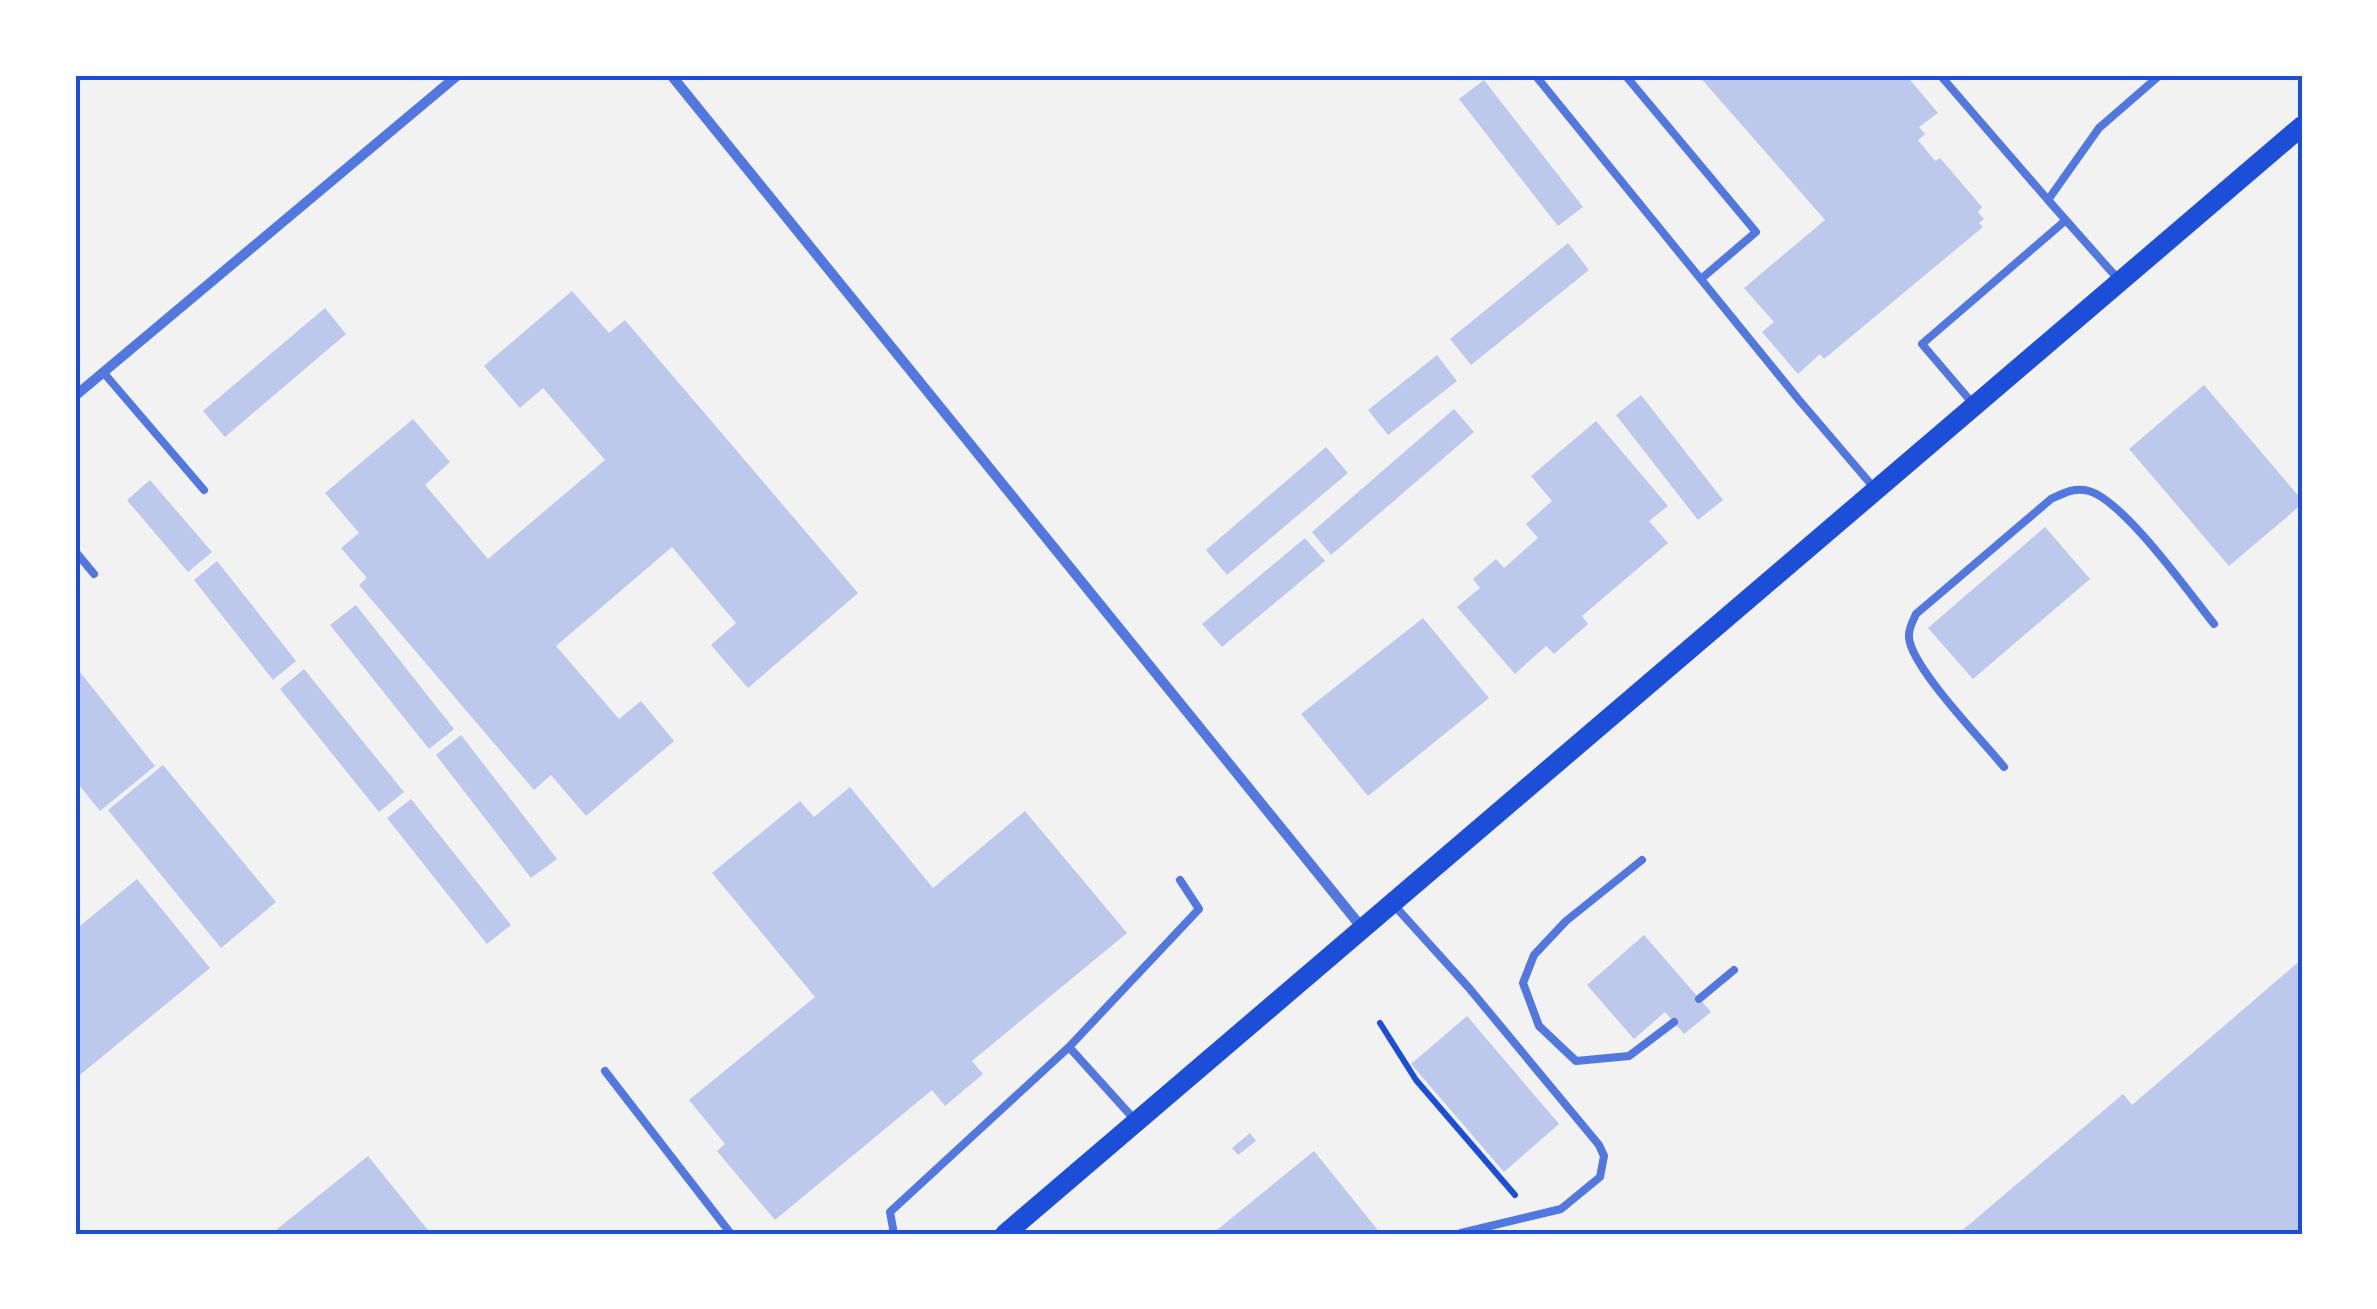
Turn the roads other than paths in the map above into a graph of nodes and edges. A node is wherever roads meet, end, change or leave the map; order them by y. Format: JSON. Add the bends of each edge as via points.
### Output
{"nodes":[{"id":1,"x":458,"y":75,"type":"edge"},
{"id":2,"x":672,"y":75,"type":"edge"},
{"id":3,"x":1535,"y":75,"type":"edge"},
{"id":4,"x":1625,"y":75,"type":"edge"},
{"id":5,"x":1940,"y":75,"type":"edge"},
{"id":6,"x":2160,"y":75,"type":"edge"},
{"id":7,"x":2302,"y":126,"type":"edge"},
{"id":8,"x":2048,"y":200,"type":"junction"},
{"id":9,"x":2066,"y":220,"type":"junction"},
{"id":10,"x":1702,"y":280,"type":"junction"},
{"id":11,"x":2120,"y":282,"type":"junction"},
{"id":12,"x":104,"y":372,"type":"junction"},
{"id":13,"x":75,"y":396,"type":"edge"},
{"id":14,"x":1975,"y":406,"type":"junction"},
{"id":15,"x":204,"y":490,"type":"dead end"},
{"id":16,"x":1876,"y":490,"type":"junction"},
{"id":17,"x":75,"y":551,"type":"edge"},
{"id":18,"x":94,"y":574,"type":"dead end"},
{"id":19,"x":2214,"y":624,"type":"dead end"},
{"id":20,"x":2004,"y":767,"type":"dead end"},
{"id":21,"x":1642,"y":860,"type":"dead end"},
{"id":22,"x":1180,"y":880,"type":"dead end"},
{"id":23,"x":1394,"y":904,"type":"junction"},
{"id":24,"x":1364,"y":930,"type":"junction"},
{"id":25,"x":1734,"y":970,"type":"dead end"},
{"id":26,"x":1700,"y":999,"type":"dead end"},
{"id":27,"x":1674,"y":1022,"type":"dead end"},
{"id":28,"x":1068,"y":1047,"type":"junction"},
{"id":29,"x":606,"y":1071,"type":"dead end"},
{"id":30,"x":1137,"y":1122,"type":"junction"},
{"id":31,"x":1461,"y":1233,"type":"edge"},
{"id":32,"x":731,"y":1234,"type":"edge"},
{"id":33,"x":894,"y":1234,"type":"edge"},
{"id":34,"x":1005,"y":1234,"type":"edge"}],
"edges":[{"from":1,"to":12,"type":"street"},
{"from":2,"to":24,"type":"street"},
{"from":3,"to":10,"type":"lane"},
{"from":4,"to":10,"type":"lane","via":[[1756,232]]},
{"from":5,"to":8,"type":"lane"},
{"from":6,"to":8,"type":"lane","via":[[2099,128]]},
{"from":7,"to":11,"type":"main road"},
{"from":8,"to":9,"type":"lane"},
{"from":9,"to":11,"type":"lane"},
{"from":9,"to":14,"type":"lane","via":[[1922,344]]},
{"from":10,"to":16,"type":"lane"},
{"from":11,"to":14,"type":"main road"},
{"from":12,"to":13,"type":"street"},
{"from":12,"to":15,"type":"lane"},
{"from":14,"to":16,"type":"main road"},
{"from":16,"to":23,"type":"main road"},
{"from":17,"to":18,"type":"lane"},
{"from":19,"to":20,"type":"lane","via":[[2122,514],[2094,492],[2076,488],[2051,499],[1916,614],[1908,634],[1929,676]]},
{"from":21,"to":27,"type":"lane","via":[[1544,944],[1523,983],[1539,1026],[1576,1061],[1629,1056]]},
{"from":22,"to":28,"type":"lane","via":[[1199,909]]},
{"from":23,"to":24,"type":"main road"},
{"from":23,"to":31,"type":"lane","via":[[1604,1156],[1600,1178],[1562,1209]]},
{"from":24,"to":30,"type":"main road"},
{"from":25,"to":26,"type":"lane"},
{"from":28,"to":30,"type":"lane"},
{"from":28,"to":33,"type":"lane","via":[[890,1212]]},
{"from":29,"to":32,"type":"lane"},
{"from":30,"to":34,"type":"main road"}]}
